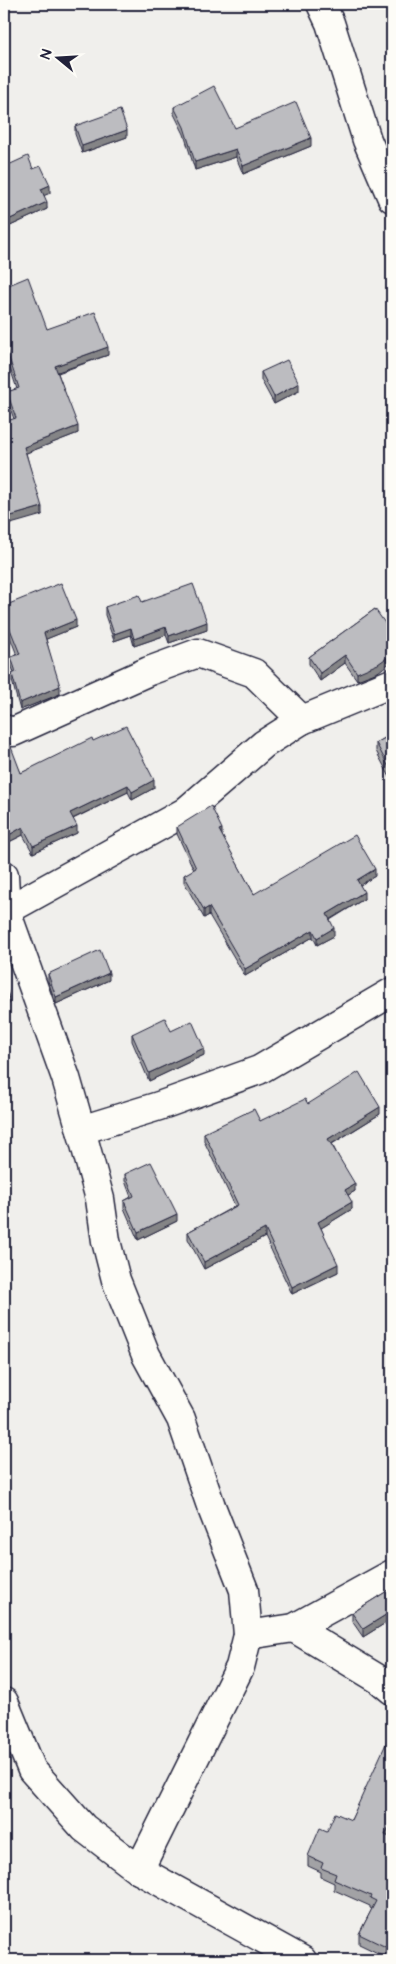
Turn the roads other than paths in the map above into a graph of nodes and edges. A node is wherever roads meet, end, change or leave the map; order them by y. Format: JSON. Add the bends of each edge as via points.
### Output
{"nodes":[{"id":1,"x":321,"y":4,"type":"edge"},
{"id":2,"x":392,"y":198,"type":"edge"},
{"id":3,"x":392,"y":683,"type":"edge"},
{"id":4,"x":302,"y":720,"type":"junction"},
{"id":5,"x":4,"y":729,"type":"edge"},
{"id":6,"x":4,"y":875,"type":"edge"},
{"id":7,"x":5,"y":911,"type":"edge"},
{"id":8,"x":392,"y":992,"type":"edge"},
{"id":9,"x":81,"y":1130,"type":"junction"},
{"id":10,"x":392,"y":1574,"type":"edge"},
{"id":11,"x":294,"y":1628,"type":"junction"},
{"id":12,"x":248,"y":1635,"type":"junction"},
{"id":13,"x":392,"y":1690,"type":"edge"},
{"id":14,"x":4,"y":1702,"type":"edge"},
{"id":15,"x":4,"y":1763,"type":"edge"},
{"id":16,"x":32,"y":1770,"type":"junction"},
{"id":17,"x":139,"y":1870,"type":"junction"},
{"id":18,"x":302,"y":1960,"type":"edge"}],
"edges":[{"from":1,"to":2,"type":"street","via":[[367,140]]},
{"from":3,"to":4,"type":"street"},
{"from":4,"to":5,"type":"street","via":[[254,673],[198,653],[149,671],[14,732]]},
{"from":4,"to":7,"type":"street","via":[[264,744],[185,812]]},
{"from":6,"to":7,"type":"street"},
{"from":7,"to":9,"type":"street","via":[[66,1078]]},
{"from":8,"to":9,"type":"street","via":[[259,1070]]},
{"from":9,"to":12,"type":"street","via":[[100,1199],[116,1280],[146,1355],[181,1419],[244,1590]]},
{"from":10,"to":11,"type":"street"},
{"from":11,"to":12,"type":"street"},
{"from":11,"to":13,"type":"street"},
{"from":12,"to":17,"type":"street","via":[[240,1667]]},
{"from":14,"to":16,"type":"street"},
{"from":15,"to":16,"type":"street"},
{"from":16,"to":17,"type":"street","via":[[84,1828]]},
{"from":17,"to":18,"type":"street"}]}
